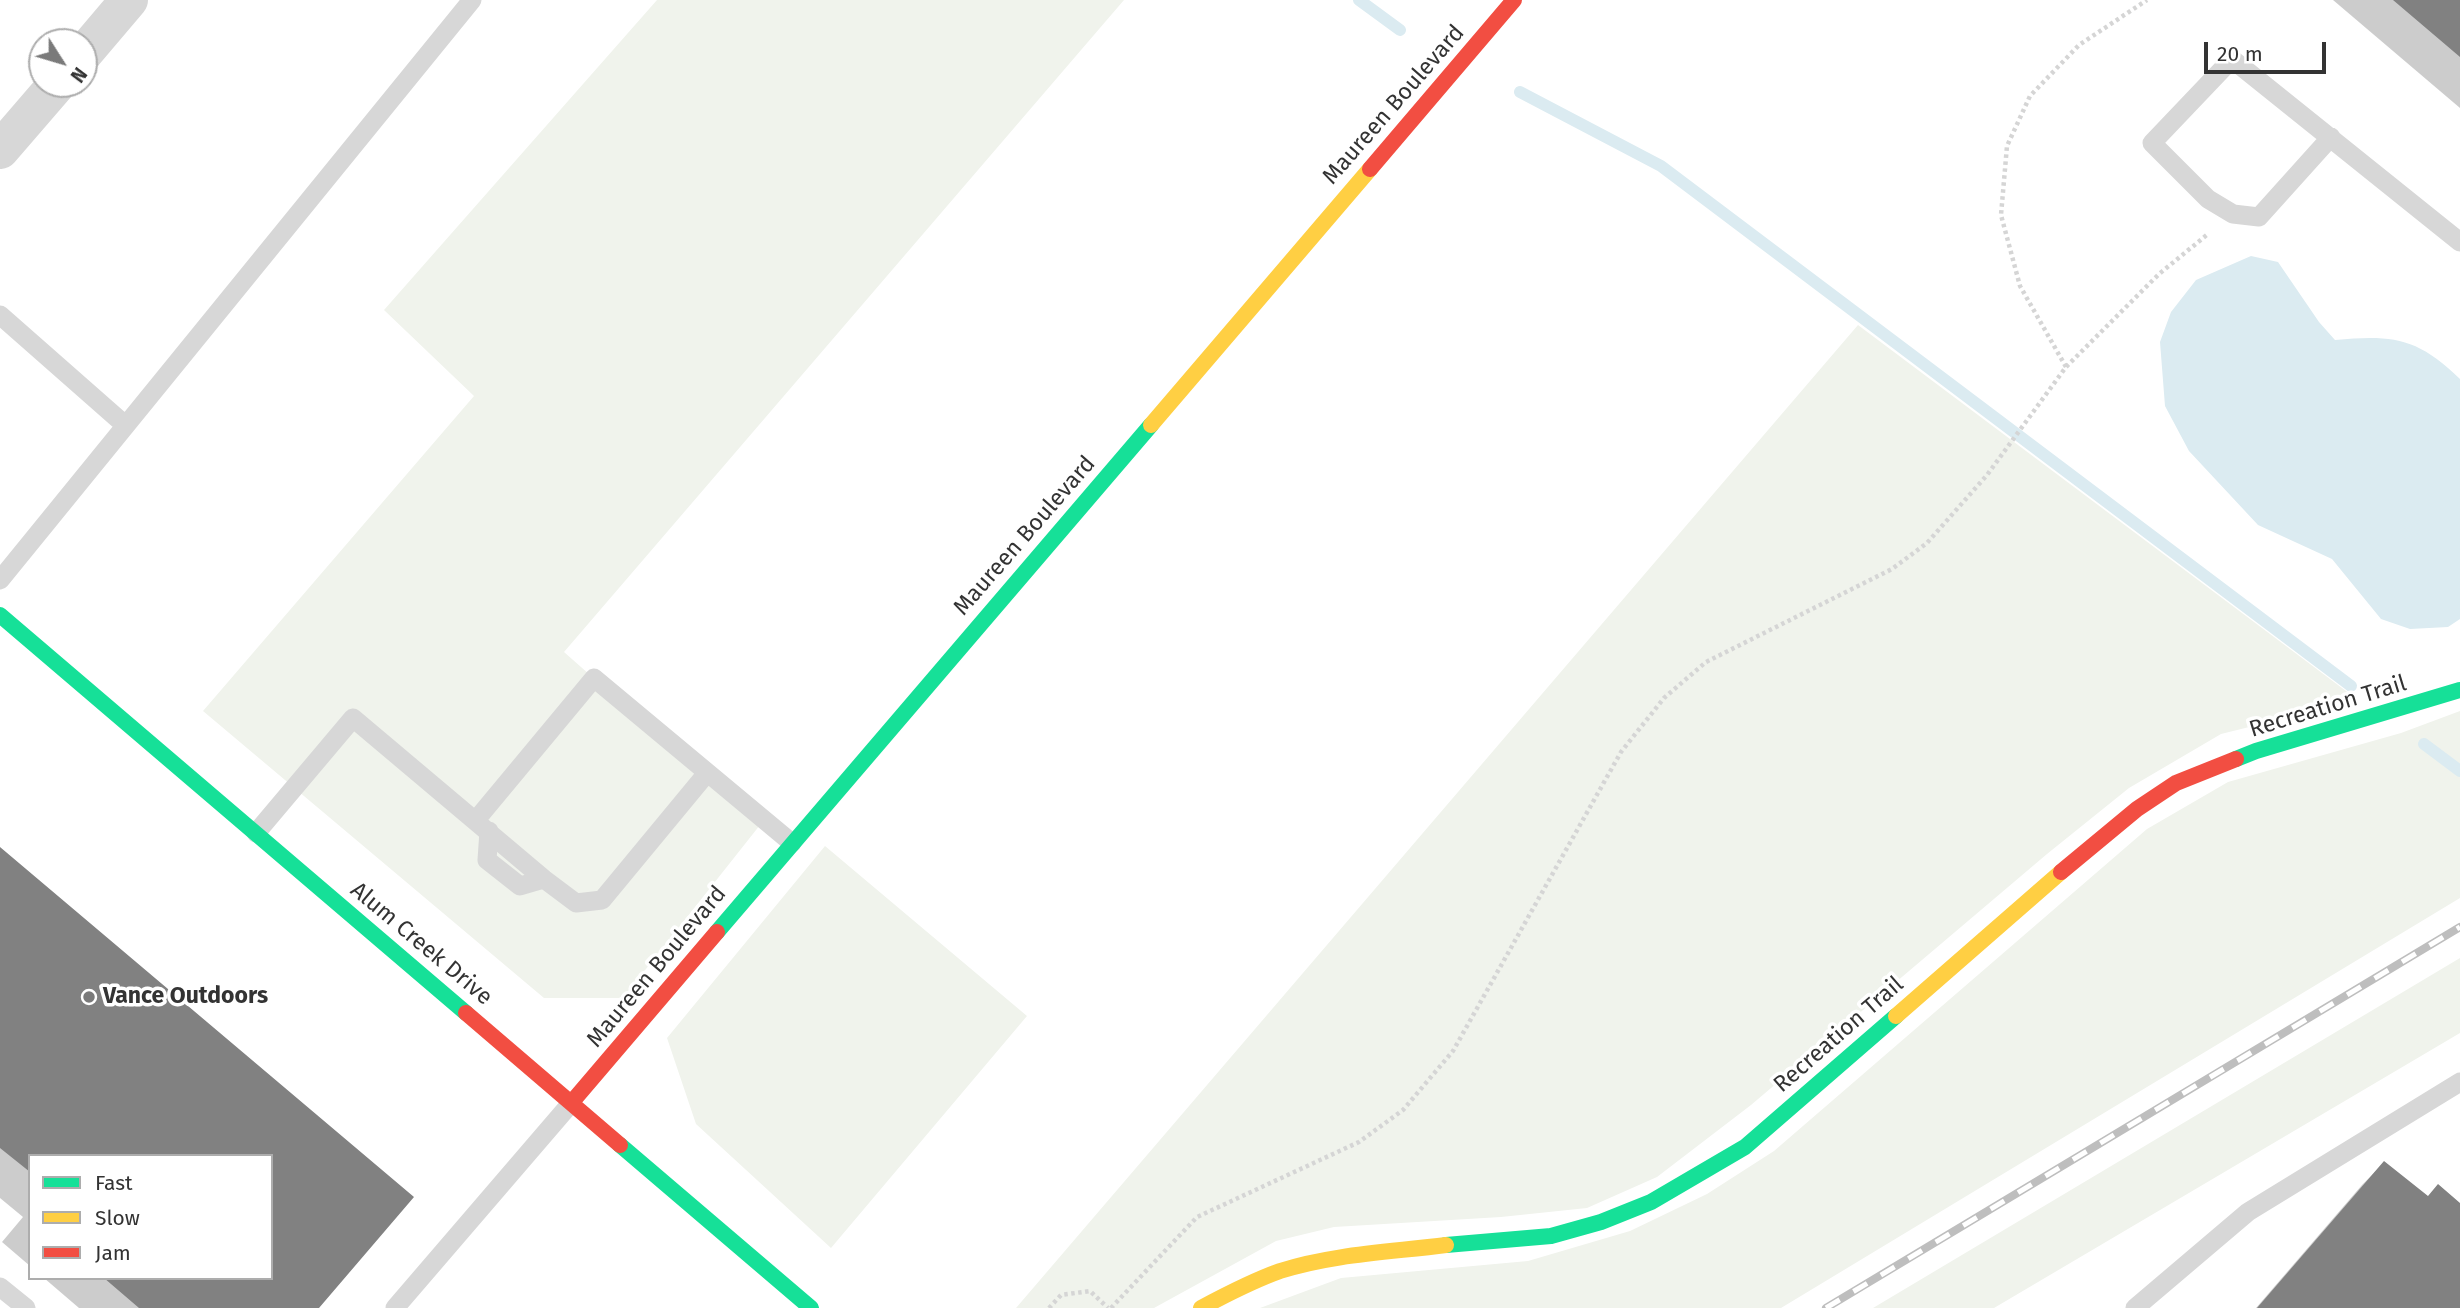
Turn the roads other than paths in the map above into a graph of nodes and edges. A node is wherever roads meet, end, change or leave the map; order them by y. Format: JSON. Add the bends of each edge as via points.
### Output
{"nodes":[{"id":1,"x":130,"y":0,"type":"edge"},
{"id":2,"x":472,"y":0,"type":"edge"},
{"id":3,"x":1514,"y":0,"type":"edge"},
{"id":4,"x":98,"y":37,"type":"edge"},
{"id":5,"x":45,"y":98,"type":"edge"},
{"id":6,"x":2331,"y":137,"type":"junction"},
{"id":7,"x":0,"y":150,"type":"edge"},
{"id":8,"x":2460,"y":242,"type":"edge"},
{"id":9,"x":0,"y":314,"type":"edge"},
{"id":10,"x":125,"y":425,"type":"junction"},
{"id":11,"x":0,"y":580,"type":"edge"},
{"id":12,"x":0,"y":615,"type":"edge"},
{"id":13,"x":2460,"y":690,"type":"edge"},
{"id":14,"x":707,"y":773,"type":"junction"},
{"id":15,"x":482,"y":825,"type":"junction"},
{"id":16,"x":256,"y":833,"type":"junction"},
{"id":17,"x":792,"y":843,"type":"junction"},
{"id":18,"x":2460,"y":1082,"type":"edge"},
{"id":19,"x":572,"y":1102,"type":"junction"},
{"id":20,"x":0,"y":1287,"type":"edge"},
{"id":21,"x":26,"y":1308,"type":"edge"},
{"id":22,"x":395,"y":1308,"type":"edge"},
{"id":23,"x":811,"y":1308,"type":"edge"},
{"id":24,"x":1201,"y":1308,"type":"edge"},
{"id":25,"x":2135,"y":1308,"type":"edge"}],
"edges":[{"from":1,"to":4,"type":"street"},
{"from":2,"to":10,"type":"lane"},
{"from":3,"to":17,"type":"street","name":"Maureen Boulevard"},
{"from":5,"to":7,"type":"street"},
{"from":6,"to":6,"type":"lane","via":[[2232,59],[2152,143],[2208,198],[2233,214],[2259,217]]},
{"from":6,"to":8,"type":"lane"},
{"from":9,"to":10,"type":"lane"},
{"from":10,"to":11,"type":"lane"},
{"from":12,"to":16,"type":"street","name":"Alum Creek Drive"},
{"from":13,"to":24,"type":"street","name":"Recreation Trail","via":[[2256,751],[2176,783],[2088,849],[1745,1147],[1651,1202],[1551,1236],[1327,1260],[1281,1271]]},
{"from":14,"to":15,"type":"lane","via":[[603,900],[576,903]]},
{"from":14,"to":15,"type":"lane","via":[[594,678]]},
{"from":14,"to":17,"type":"lane"},
{"from":15,"to":16,"type":"lane","via":[[353,718]]},
{"from":16,"to":19,"type":"street","name":"Alum Creek Drive"},
{"from":17,"to":19,"type":"street","name":"Maureen Boulevard"},
{"from":18,"to":25,"type":"lane","via":[[2248,1212]]},
{"from":19,"to":22,"type":"lane"},
{"from":19,"to":23,"type":"street","name":"Alum Creek Drive"},
{"from":20,"to":21,"type":"lane"}]}
